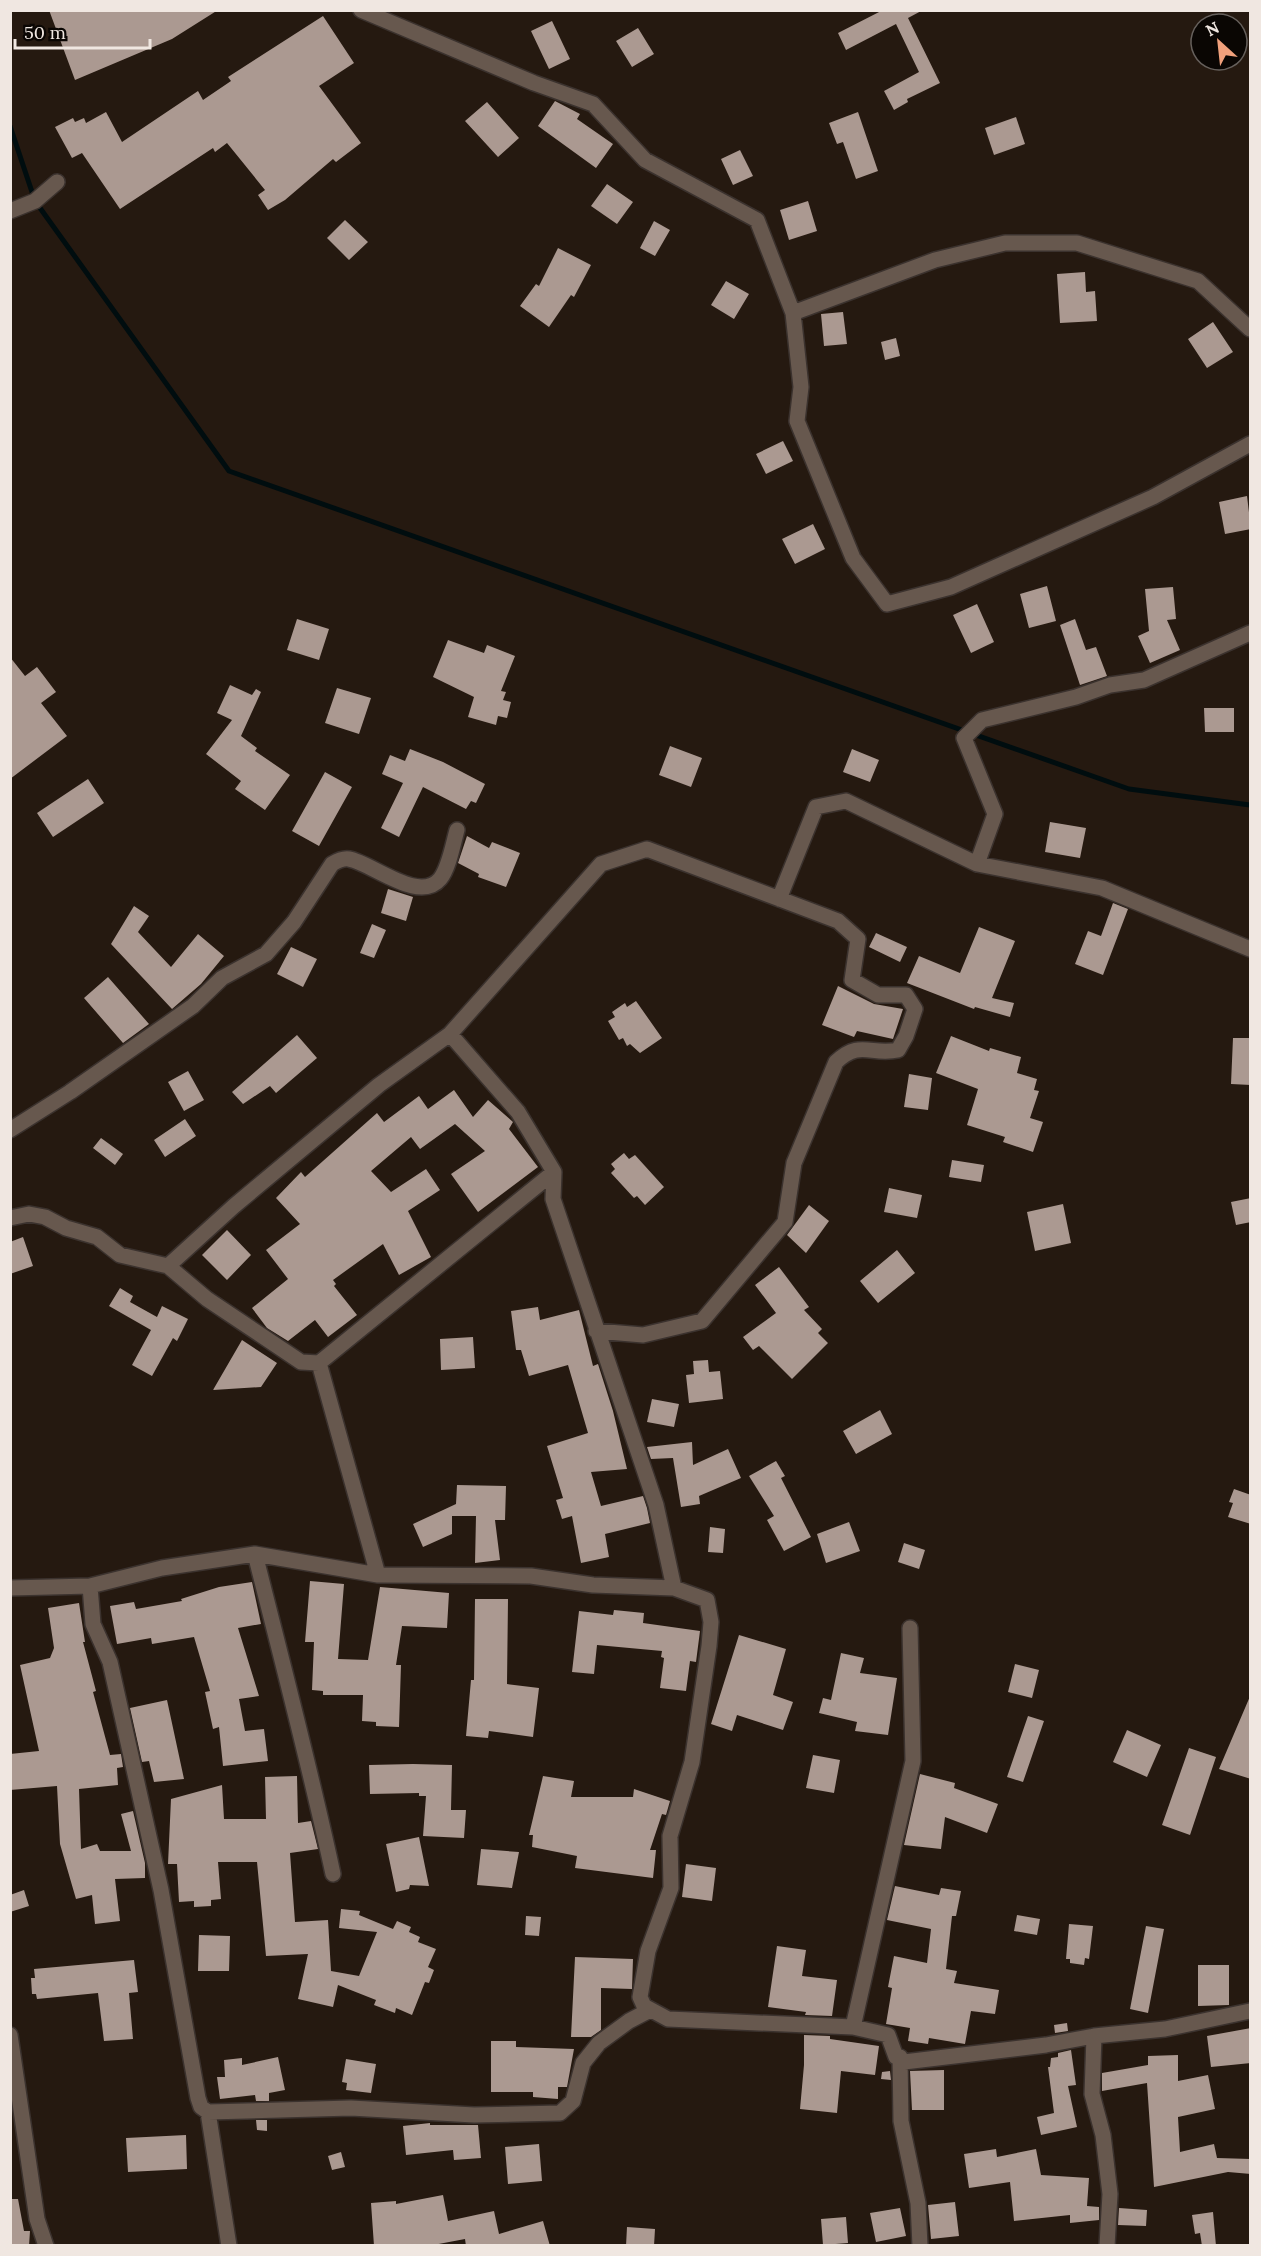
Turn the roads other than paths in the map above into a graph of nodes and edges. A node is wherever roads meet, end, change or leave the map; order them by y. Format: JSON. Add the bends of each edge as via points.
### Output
{"nodes":[{"id":1,"x":361,"y":10,"type":"edge"},
{"id":2,"x":57,"y":182,"type":"dead end"},
{"id":3,"x":10,"y":211,"type":"edge"},
{"id":4,"x":793,"y":313,"type":"junction"},
{"id":5,"x":1251,"y":329,"type":"edge"},
{"id":6,"x":1251,"y":444,"type":"edge"},
{"id":7,"x":1251,"y":633,"type":"edge"},
{"id":8,"x":457,"y":830,"type":"dead end"},
{"id":9,"x":977,"y":864,"type":"junction"},
{"id":10,"x":779,"y":899,"type":"junction"},
{"id":11,"x":1251,"y":949,"type":"edge"},
{"id":12,"x":450,"y":1034,"type":"junction"},
{"id":13,"x":10,"y":1130,"type":"edge"},
{"id":14,"x":554,"y":1172,"type":"junction"},
{"id":15,"x":10,"y":1218,"type":"edge"},
{"id":16,"x":168,"y":1266,"type":"junction"},
{"id":17,"x":596,"y":1331,"type":"junction"},
{"id":18,"x":319,"y":1363,"type":"junction"},
{"id":19,"x":255,"y":1554,"type":"junction"},
{"id":20,"x":378,"y":1575,"type":"junction"},
{"id":21,"x":90,"y":1586,"type":"junction"},
{"id":22,"x":10,"y":1588,"type":"edge"},
{"id":23,"x":674,"y":1588,"type":"junction"},
{"id":24,"x":910,"y":1628,"type":"dead end"},
{"id":25,"x":333,"y":1874,"type":"dead end"},
{"id":26,"x":650,"y":2010,"type":"junction"},
{"id":27,"x":1251,"y":2011,"type":"edge"},
{"id":28,"x":854,"y":2027,"type":"junction"},
{"id":29,"x":10,"y":2035,"type":"edge"},
{"id":30,"x":1094,"y":2036,"type":"junction"},
{"id":31,"x":900,"y":2057,"type":"junction"},
{"id":32,"x":208,"y":2112,"type":"junction"},
{"id":33,"x":46,"y":2246,"type":"edge"},
{"id":34,"x":230,"y":2246,"type":"edge"},
{"id":35,"x":920,"y":2246,"type":"edge"},
{"id":36,"x":1107,"y":2246,"type":"edge"}],
"edges":[{"from":1,"to":4,"type":"street","via":[[593,104],[645,160],[757,220]]},
{"from":2,"to":3,"type":"street","via":[[35,201]]},
{"from":4,"to":5,"type":"street","via":[[935,260],[1005,243],[1077,243],[1198,281]]},
{"from":4,"to":6,"type":"street","via":[[801,387],[797,422],[853,558],[888,604],[961,582],[1153,497]]},
{"from":7,"to":9,"type":"street","via":[[1144,680],[1110,685],[982,720],[964,738],[996,814]]},
{"from":8,"to":13,"type":"street","via":[[441,878],[431,886],[393,879],[350,859],[332,864],[294,922],[266,954],[222,978],[193,1006]]},
{"from":9,"to":10,"type":"street","via":[[846,801],[816,807]]},
{"from":9,"to":11,"type":"street","via":[[1102,888]]},
{"from":10,"to":12,"type":"street","via":[[647,849],[601,864]]},
{"from":10,"to":17,"type":"street","via":[[838,921],[858,939],[852,980],[878,995],[906,995],[915,1009],[906,1036],[898,1050],[858,1047],[836,1062],[794,1163],[785,1222],[702,1321],[643,1335]]},
{"from":12,"to":14,"type":"street","via":[[518,1112]]},
{"from":12,"to":16,"type":"street","via":[[379,1085]]},
{"from":14,"to":17,"type":"street","via":[[553,1199]]},
{"from":14,"to":18,"type":"street"},
{"from":15,"to":16,"type":"street","via":[[29,1214],[45,1217],[97,1238],[120,1255]]},
{"from":16,"to":18,"type":"street","via":[[207,1299],[301,1362]]},
{"from":17,"to":23,"type":"street","via":[[656,1505]]},
{"from":18,"to":20,"type":"street"},
{"from":19,"to":20,"type":"street"},
{"from":19,"to":21,"type":"street","via":[[162,1568]]},
{"from":19,"to":25,"type":"street"},
{"from":20,"to":23,"type":"street","via":[[531,1576],[593,1585]]},
{"from":21,"to":22,"type":"street"},
{"from":21,"to":32,"type":"street","via":[[93,1624],[110,1662],[161,1890],[198,2098]]},
{"from":23,"to":26,"type":"street","via":[[707,1600],[711,1622],[692,1762],[670,1836],[671,1888],[641,1983],[640,1997]]},
{"from":24,"to":28,"type":"street","via":[[913,1761]]},
{"from":26,"to":28,"type":"street","via":[[668,2019]]},
{"from":26,"to":32,"type":"street","via":[[599,2043],[583,2063],[573,2101],[560,2113],[474,2115],[351,2108]]},
{"from":27,"to":30,"type":"street","via":[[1165,2030]]},
{"from":28,"to":31,"type":"street","via":[[888,2035],[896,2057]]},
{"from":29,"to":33,"type":"street","via":[[37,2219]]},
{"from":30,"to":31,"type":"street","via":[[904,2062]]},
{"from":30,"to":36,"type":"street","via":[[1092,2094],[1103,2135],[1110,2194]]},
{"from":31,"to":35,"type":"street","via":[[902,2121],[918,2203]]},
{"from":32,"to":34,"type":"street"}]}
